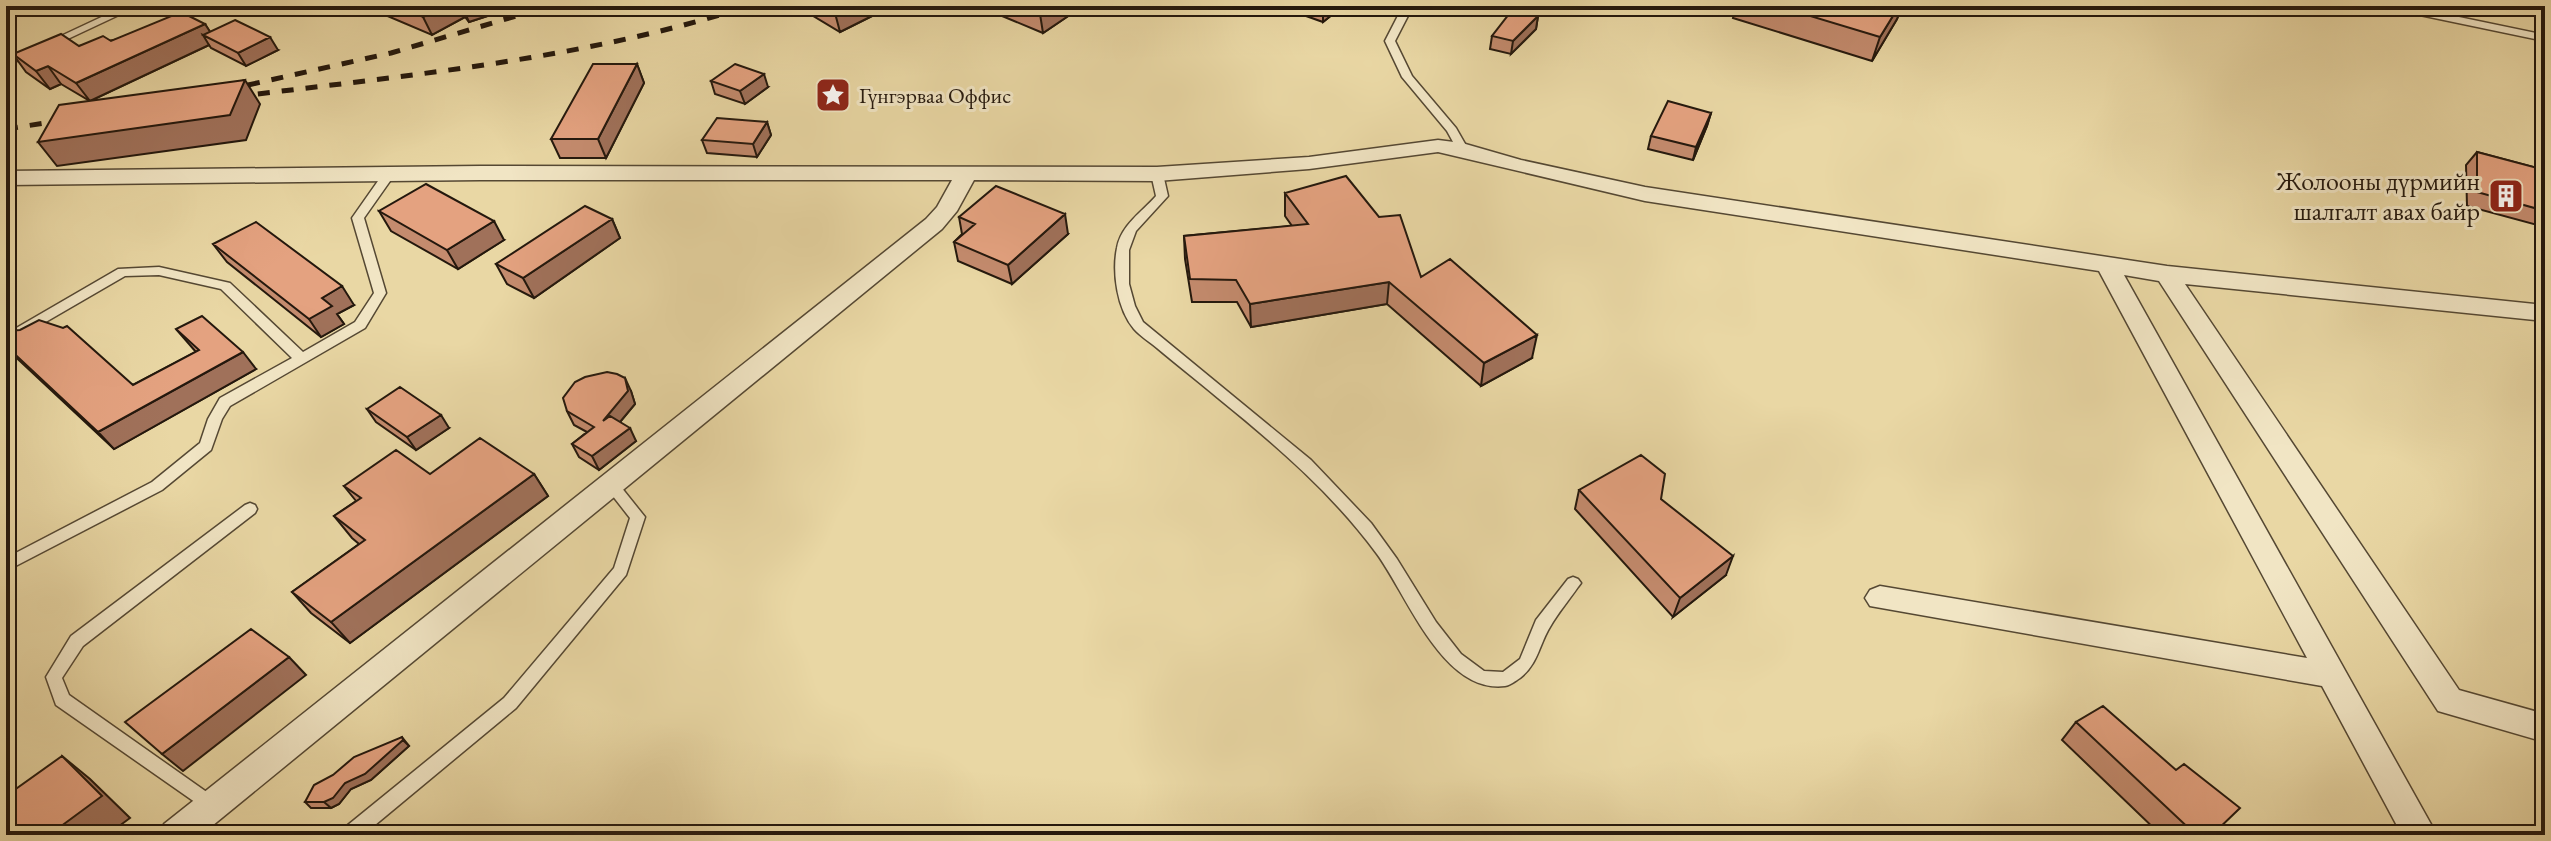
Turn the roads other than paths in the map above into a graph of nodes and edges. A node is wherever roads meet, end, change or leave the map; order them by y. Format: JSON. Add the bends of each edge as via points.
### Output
{"nodes":[{"id":1,"x":133,"y":6,"type":"edge"},
{"id":2,"x":1408,"y":6,"type":"edge"},
{"id":3,"x":2391,"y":6,"type":"edge"},
{"id":4,"x":2545,"y":38,"type":"edge"},
{"id":5,"x":6,"y":62,"type":"edge"},
{"id":6,"x":1462,"y":149,"type":"junction"},
{"id":7,"x":389,"y":174,"type":"junction"},
{"id":8,"x":1157,"y":174,"type":"junction"},
{"id":9,"x":966,"y":175,"type":"junction"},
{"id":10,"x":6,"y":178,"type":"edge"},
{"id":11,"x":2107,"y":265,"type":"junction"},
{"id":12,"x":2167,"y":274,"type":"junction"},
{"id":13,"x":2545,"y":313,"type":"edge"},
{"id":14,"x":6,"y":340,"type":"edge"},
{"id":15,"x":300,"y":357,"type":"junction"},
{"id":16,"x":612,"y":486,"type":"junction"},
{"id":17,"x":250,"y":509,"type":"dead end"},
{"id":18,"x":6,"y":565,"type":"edge"},
{"id":19,"x":1573,"y":583,"type":"dead end"},
{"id":20,"x":1880,"y":598,"type":"dead end"},
{"id":21,"x":2332,"y":675,"type":"junction"},
{"id":22,"x":2545,"y":728,"type":"edge"},
{"id":23,"x":212,"y":806,"type":"junction"},
{"id":24,"x":176,"y":835,"type":"edge"},
{"id":25,"x":349,"y":835,"type":"edge"},
{"id":26,"x":2420,"y":835,"type":"edge"}],
"edges":[{"from":1,"to":5,"type":"lane"},
{"from":2,"to":6,"type":"lane","via":[[1390,41],[1407,77]]},
{"from":3,"to":4,"type":"lane"},
{"from":6,"to":8,"type":"street","via":[[1438,146],[1309,163]]},
{"from":6,"to":11,"type":"street","via":[[1645,194]]},
{"from":7,"to":9,"type":"street"},
{"from":7,"to":10,"type":"street"},
{"from":7,"to":15,"type":"lane","via":[[358,218],[380,293],[360,325]]},
{"from":8,"to":9,"type":"street"},
{"from":8,"to":19,"type":"lane","via":[[1162,196],[1125,238],[1122,274],[1128,310],[1138,325],[1245,409],[1332,488],[1391,561],[1456,659],[1479,677],[1506,679],[1526,664],[1542,625]]},
{"from":9,"to":16,"type":"street","via":[[934,224]]},
{"from":11,"to":12,"type":"street"},
{"from":11,"to":21,"type":"street"},
{"from":12,"to":13,"type":"street"},
{"from":12,"to":22,"type":"street","via":[[2449,701]]},
{"from":14,"to":15,"type":"lane","via":[[122,272],[159,271],[225,286]]},
{"from":15,"to":18,"type":"lane","via":[[225,402],[206,446],[157,486]]},
{"from":16,"to":23,"type":"street"},
{"from":16,"to":25,"type":"lane","via":[[638,517],[621,571],[510,703]]},
{"from":17,"to":23,"type":"lane","via":[[77,641],[54,677],[62,700]]},
{"from":20,"to":21,"type":"street"},
{"from":21,"to":26,"type":"street"},
{"from":23,"to":24,"type":"street"}]}
